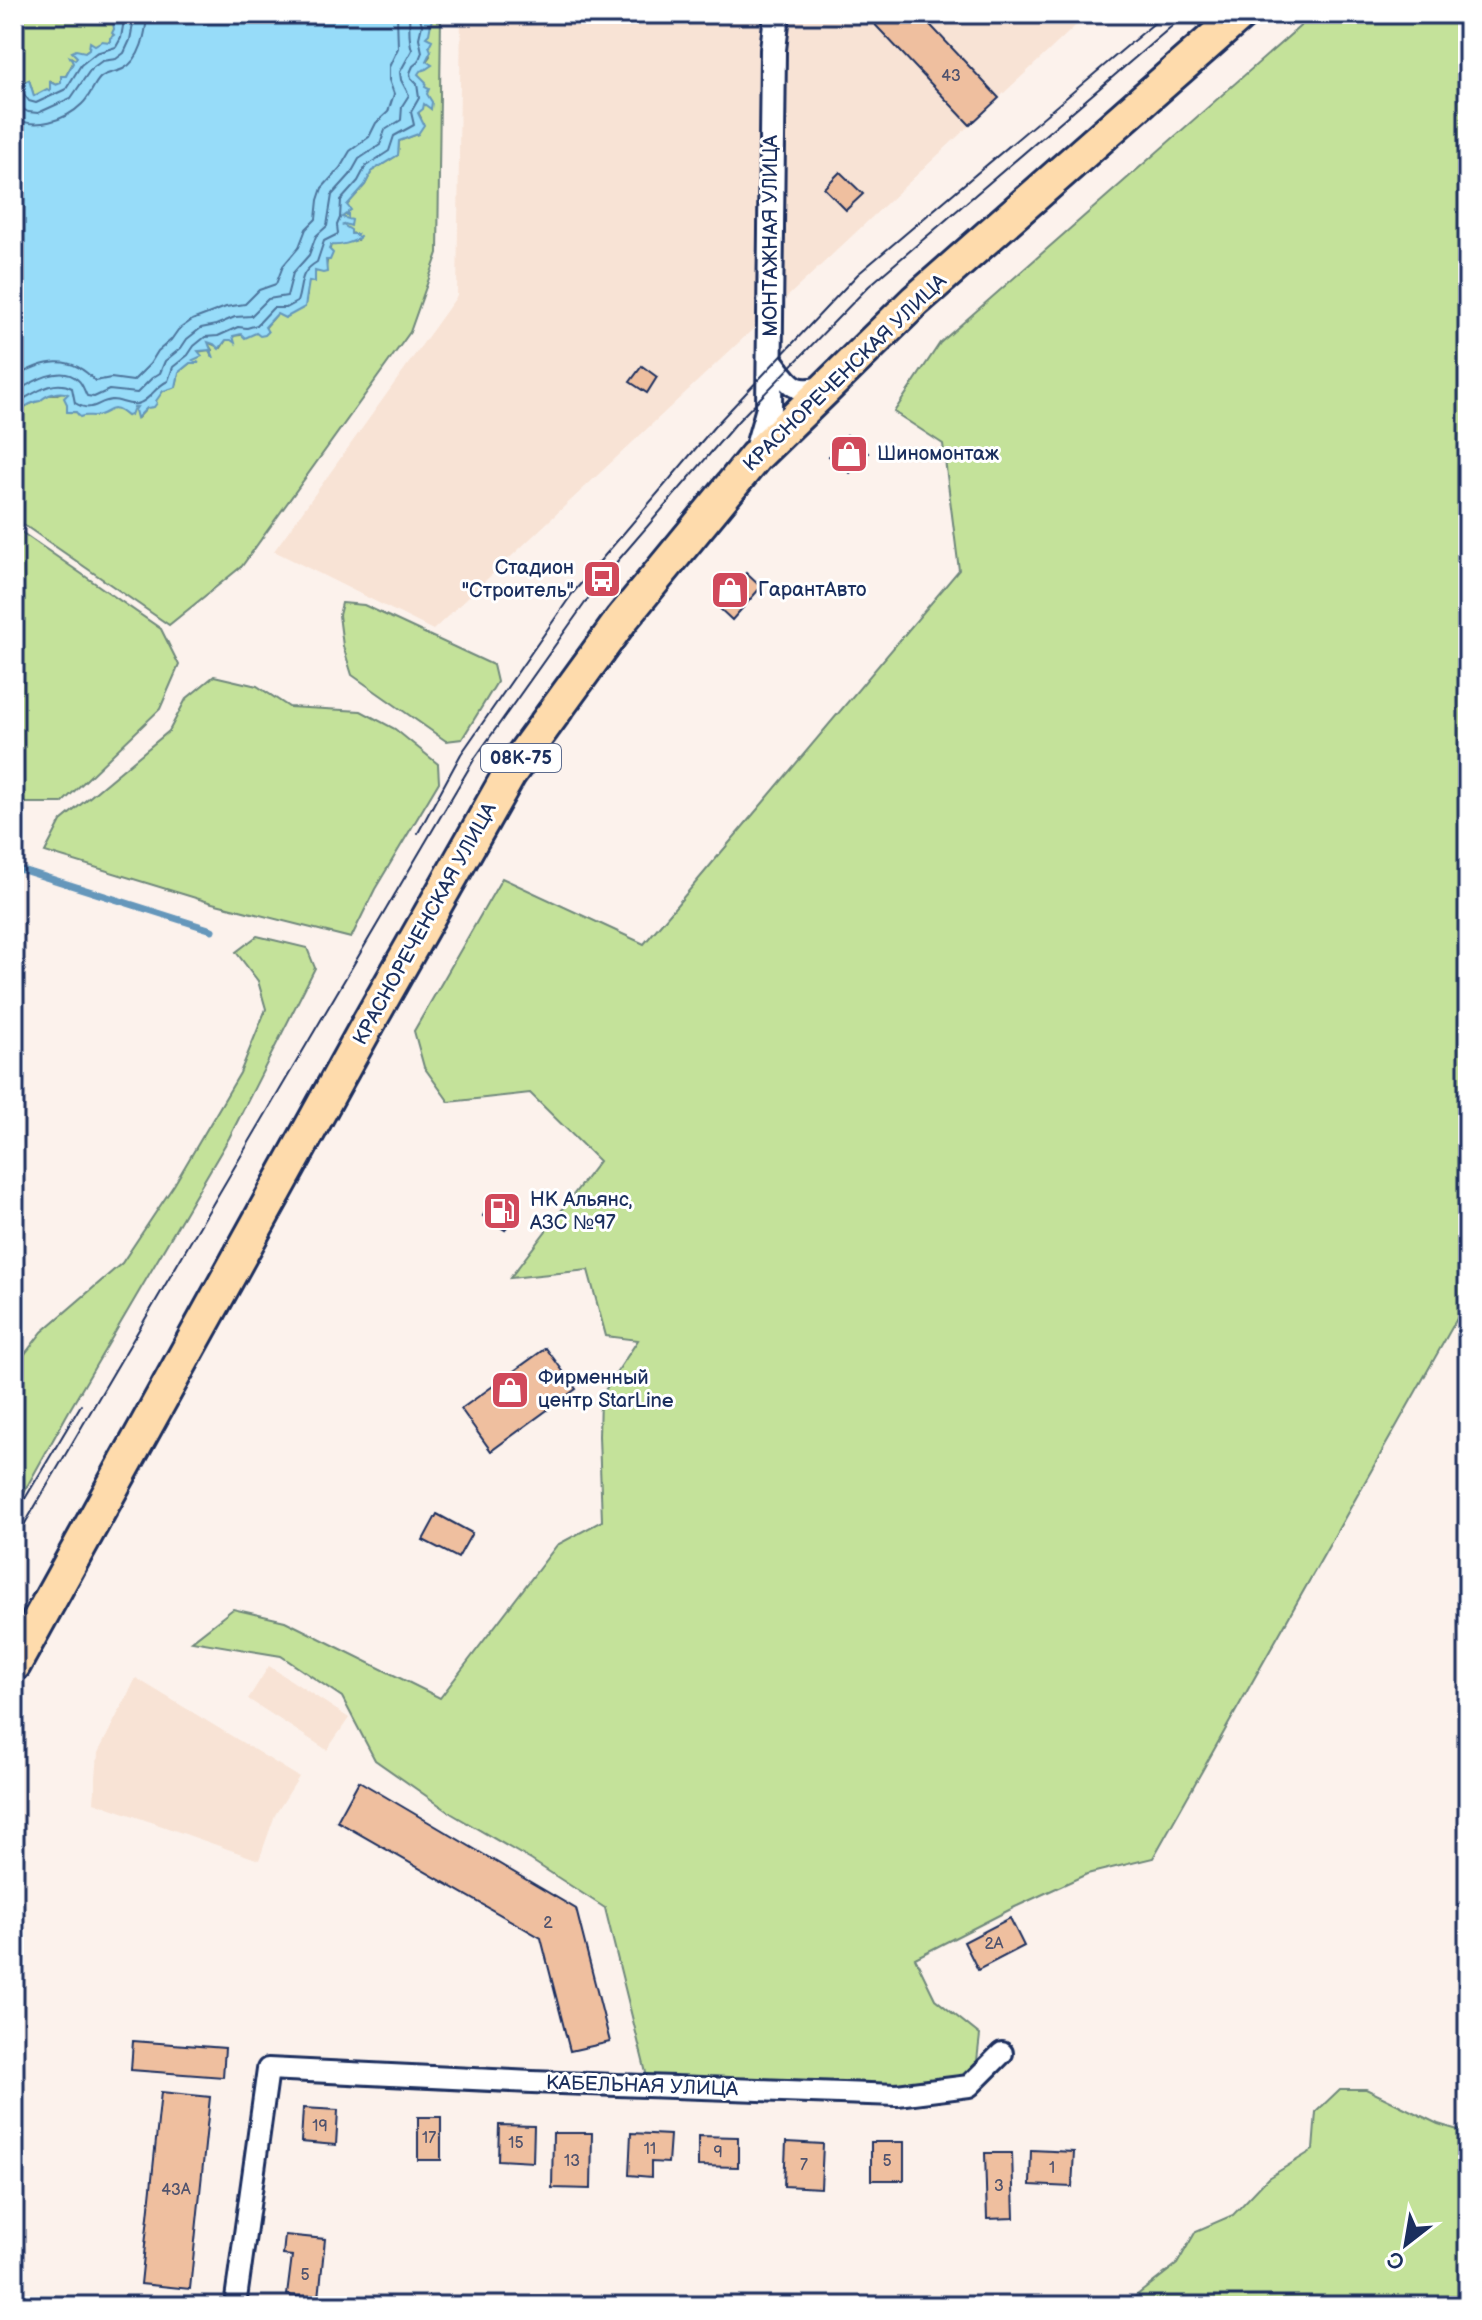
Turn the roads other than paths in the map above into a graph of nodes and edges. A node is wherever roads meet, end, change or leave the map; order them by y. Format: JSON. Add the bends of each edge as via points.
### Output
{"nodes":[{"id":1,"x":777,"y":14,"type":"edge"},
{"id":2,"x":1241,"y":14,"type":"edge"},
{"id":3,"x":771,"y":359,"type":"junction"},
{"id":4,"x":830,"y":384,"type":"junction"},
{"id":5,"x":755,"y":457,"type":"junction"},
{"id":6,"x":14,"y":1665,"type":"edge"},
{"id":7,"x":1002,"y":2053,"type":"dead end"},
{"id":8,"x":235,"y":2306,"type":"edge"}],
"edges":[{"from":1,"to":3,"type":"street","name":"МОНТАЖНАЯ УЛИЦА"},
{"from":2,"to":4,"type":"main road","name":"КРАСНОРЕЧЕНСКАЯ УЛИЦА","number":"08К-75","via":[[915,301]]},
{"from":3,"to":4,"type":"street","via":[[791,385],[809,391]]},
{"from":3,"to":5,"type":"street","name":"МОНТАЖНАЯ УЛИЦА","via":[[769,408]]},
{"from":4,"to":5,"type":"main road","name":"КРАСНОРЕЧЕНСКАЯ УЛИЦА","number":"08К-75"},
{"from":5,"to":6,"type":"main road","name":"КРАСНОРЕЧЕНСКАЯ УЛИЦА","number":"08К-75","via":[[622,619],[510,773]]},
{"from":7,"to":8,"type":"street","name":"КАБЕЛЬНАЯ УЛИЦА","via":[[969,2086],[897,2095],[268,2069]]}]}
